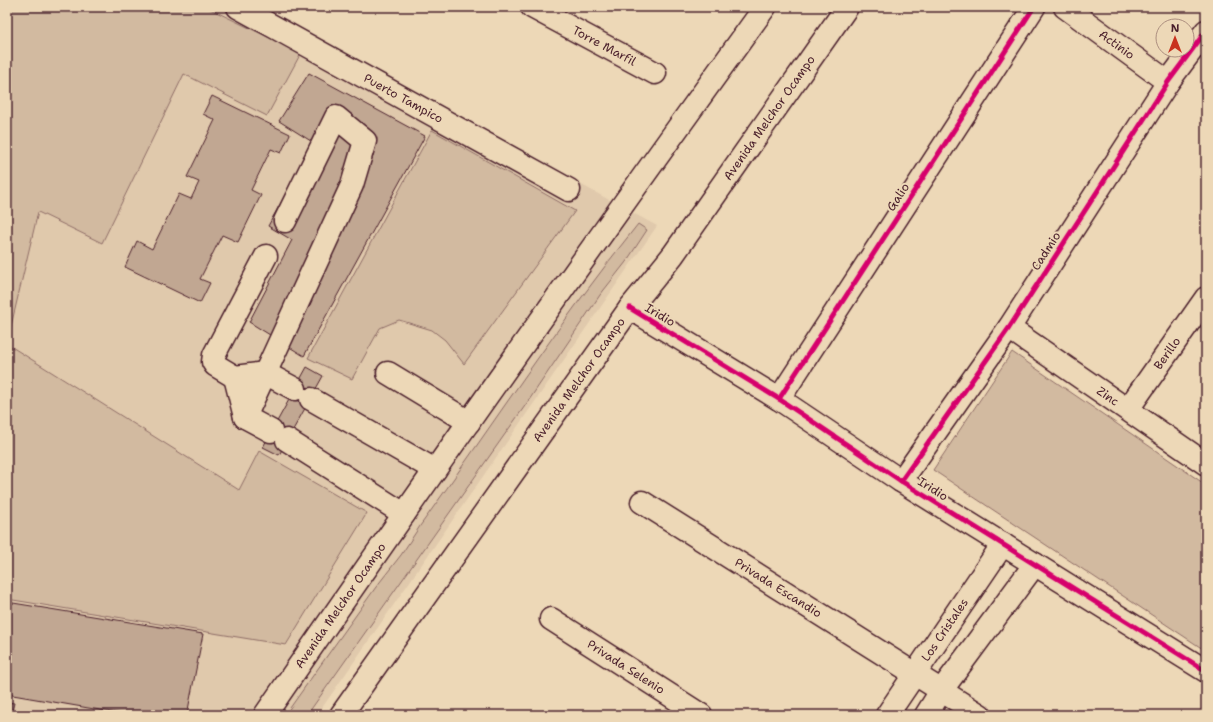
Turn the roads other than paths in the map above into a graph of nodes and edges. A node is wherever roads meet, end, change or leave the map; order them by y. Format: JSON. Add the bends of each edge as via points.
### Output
{"nodes":[{"id":1,"x":238,"y":7,"type":"edge"},
{"id":2,"x":532,"y":7,"type":"edge"},
{"id":3,"x":765,"y":7,"type":"edge"},
{"id":4,"x":847,"y":7,"type":"edge"},
{"id":5,"x":1034,"y":7,"type":"edge"},
{"id":6,"x":1065,"y":7,"type":"edge"},
{"id":7,"x":1206,"y":31,"type":"edge"},
{"id":8,"x":655,"y":73,"type":"dead end"},
{"id":9,"x":1168,"y":82,"type":"junction"},
{"id":10,"x":569,"y":190,"type":"dead end"},
{"id":11,"x":285,"y":221,"type":"dead end"},
{"id":12,"x":266,"y":256,"type":"dead end"},
{"id":13,"x":1206,"y":298,"type":"edge"},
{"id":14,"x":630,"y":308,"type":"junction"},
{"id":15,"x":1009,"y":328,"type":"junction"},
{"id":16,"x":265,"y":373,"type":"junction"},
{"id":17,"x":388,"y":373,"type":"dead end"},
{"id":18,"x":235,"y":377,"type":"junction"},
{"id":19,"x":779,"y":398,"type":"junction"},
{"id":20,"x":1128,"y":409,"type":"junction"},
{"id":21,"x":245,"y":417,"type":"junction"},
{"id":22,"x":469,"y":422,"type":"junction"},
{"id":23,"x":1206,"y":464,"type":"edge"},
{"id":24,"x":435,"y":470,"type":"junction"},
{"id":25,"x":901,"y":481,"type":"junction"},
{"id":26,"x":642,"y":502,"type":"dead end"},
{"id":27,"x":404,"y":514,"type":"junction"},
{"id":28,"x":1003,"y":544,"type":"junction"},
{"id":29,"x":1035,"y":564,"type":"junction"},
{"id":30,"x":551,"y":619,"type":"dead end"},
{"id":31,"x":1206,"y":672,"type":"edge"},
{"id":32,"x":914,"y":674,"type":"junction"},
{"id":33,"x":941,"y":691,"type":"junction"},
{"id":34,"x":265,"y":715,"type":"edge"},
{"id":35,"x":341,"y":715,"type":"edge"},
{"id":36,"x":701,"y":715,"type":"edge"},
{"id":37,"x":888,"y":715,"type":"edge"},
{"id":38,"x":926,"y":715,"type":"edge"},
{"id":39,"x":980,"y":715,"type":"edge"}],
"edges":[{"from":1,"to":10,"type":"street","name":"Puerto Tampico"},
{"from":2,"to":8,"type":"street","name":"Torre Marfil"},
{"from":3,"to":22,"type":"street","name":"Avenida Melchor Ocampo"},
{"from":4,"to":14,"type":"street","name":"Avenida Melchor Ocampo","via":[[673,255]]},
{"from":5,"to":19,"type":"street","name":"Galio"},
{"from":6,"to":9,"type":"street","name":"Actinio"},
{"from":7,"to":9,"type":"street","name":"Cadmio"},
{"from":9,"to":15,"type":"street","name":"Cadmio"},
{"from":11,"to":16,"type":"street","via":[[336,117],[365,141],[352,185]]},
{"from":12,"to":18,"type":"street","via":[[214,355],[215,365]]},
{"from":13,"to":20,"type":"street","name":"Berillo"},
{"from":14,"to":19,"type":"street","name":"Iridio"},
{"from":14,"to":35,"type":"street","name":"Avenida Melchor Ocampo"},
{"from":15,"to":20,"type":"street","name":"Zinc"},
{"from":15,"to":25,"type":"street","name":"Cadmio"},
{"from":16,"to":18,"type":"street"},
{"from":16,"to":21,"type":"street"},
{"from":16,"to":24,"type":"street"},
{"from":17,"to":22,"type":"street"},
{"from":18,"to":21,"type":"street"},
{"from":19,"to":25,"type":"street","name":"Iridio"},
{"from":20,"to":23,"type":"street","name":"Zinc"},
{"from":21,"to":27,"type":"street","via":[[279,435]]},
{"from":22,"to":24,"type":"street","name":"Avenida Melchor Ocampo"},
{"from":24,"to":27,"type":"street","name":"Avenida Melchor Ocampo"},
{"from":25,"to":28,"type":"street","name":"Iridio"},
{"from":26,"to":32,"type":"street","name":"Privada Escandio"},
{"from":27,"to":34,"type":"street","name":"Avenida Melchor Ocampo"},
{"from":28,"to":29,"type":"street","name":"Iridio"},
{"from":28,"to":32,"type":"street","name":"Los Cristales"},
{"from":29,"to":31,"type":"street","name":"Iridio"},
{"from":29,"to":33,"type":"street"},
{"from":30,"to":36,"type":"street","name":"Privada Selenio"},
{"from":32,"to":33,"type":"street","name":"Privada Escandio"},
{"from":32,"to":37,"type":"street","name":"Los Cristales"},
{"from":33,"to":38,"type":"street"},
{"from":33,"to":39,"type":"street","name":"Privada Escandio"}]}
